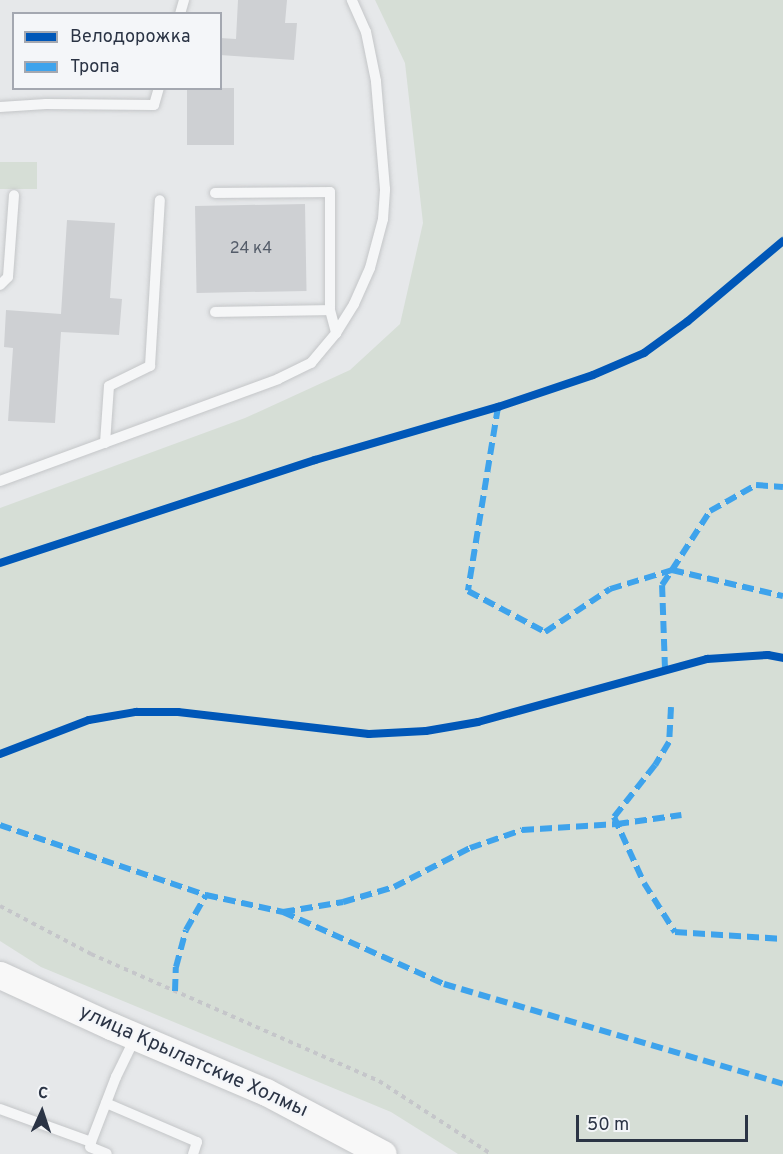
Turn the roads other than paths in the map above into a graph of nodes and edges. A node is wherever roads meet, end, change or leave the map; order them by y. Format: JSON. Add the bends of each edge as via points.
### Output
{"nodes":[{"id":1,"x":352,"y":0,"type":"edge"},
{"id":2,"x":158,"y":90,"type":"edge"},
{"id":3,"x":0,"y":107,"type":"edge"},
{"id":4,"x":215,"y":193,"type":"dead end"},
{"id":5,"x":14,"y":195,"type":"dead end"},
{"id":6,"x":160,"y":200,"type":"dead end"},
{"id":7,"x":0,"y":285,"type":"edge"},
{"id":8,"x":330,"y":310,"type":"junction"},
{"id":9,"x":215,"y":312,"type":"dead end"},
{"id":10,"x":336,"y":333,"type":"junction"},
{"id":11,"x":105,"y":442,"type":"junction"},
{"id":12,"x":0,"y":481,"type":"edge"},
{"id":13,"x":0,"y":975,"type":"edge"},
{"id":14,"x":136,"y":1036,"type":"junction"},
{"id":15,"x":106,"y":1103,"type":"junction"},
{"id":16,"x":0,"y":1109,"type":"edge"},
{"id":17,"x":89,"y":1147,"type":"edge"},
{"id":18,"x":107,"y":1154,"type":"edge"},
{"id":19,"x":193,"y":1154,"type":"edge"},
{"id":20,"x":383,"y":1154,"type":"edge"}],
"edges":[{"from":1,"to":10,"type":"lane","via":[[366,32],[376,81],[385,189],[383,219],[370,267]]},
{"from":2,"to":3,"type":"lane","via":[[154,105]]},
{"from":4,"to":8,"type":"lane","via":[[330,192]]},
{"from":5,"to":7,"type":"lane","via":[[8,277]]},
{"from":6,"to":11,"type":"lane","via":[[150,366],[109,386]]},
{"from":8,"to":9,"type":"lane"},
{"from":8,"to":10,"type":"lane"},
{"from":10,"to":11,"type":"lane","via":[[311,363],[278,379]]},
{"from":11,"to":12,"type":"lane"},
{"from":13,"to":14,"type":"street","name":"улица Крылатские Холмы"},
{"from":14,"to":15,"type":"lane"},
{"from":14,"to":20,"type":"street","name":"улица Крылатские Холмы","via":[[266,1092]]},
{"from":15,"to":17,"type":"lane"},
{"from":15,"to":19,"type":"lane","via":[[197,1142]]},
{"from":16,"to":17,"type":"lane"},
{"from":17,"to":18,"type":"lane"}]}
